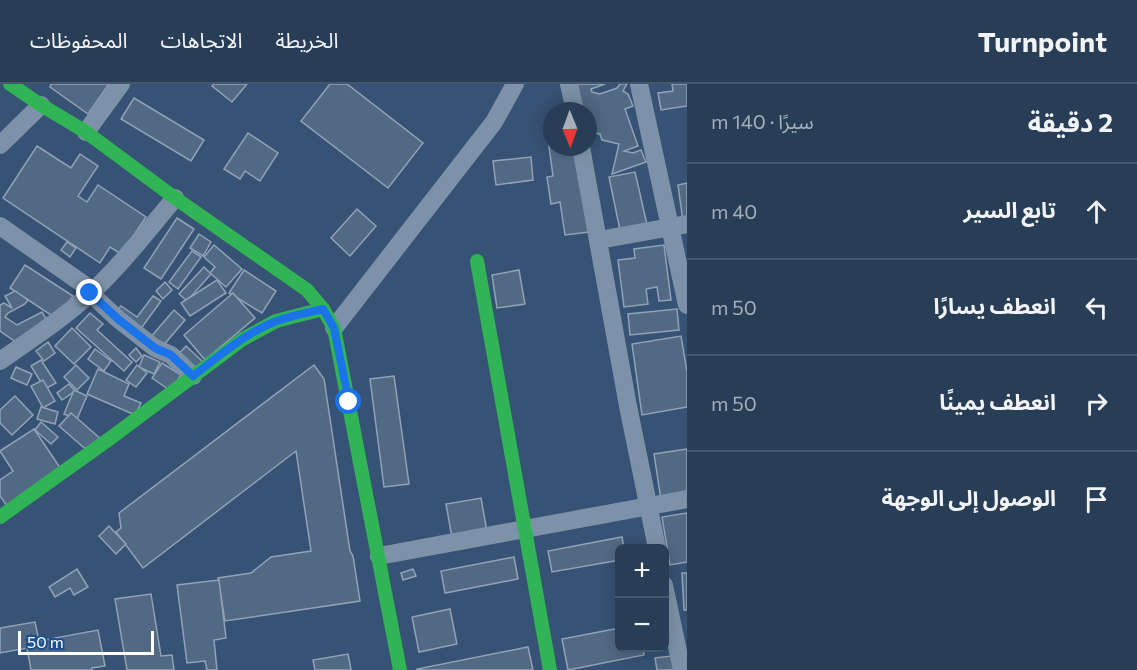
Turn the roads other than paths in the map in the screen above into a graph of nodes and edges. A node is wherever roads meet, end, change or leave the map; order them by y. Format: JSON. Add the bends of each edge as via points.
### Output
{"nodes":[{"id":1,"x":10,"y":84,"type":"edge"},
{"id":2,"x":122,"y":84,"type":"edge"},
{"id":3,"x":515,"y":84,"type":"edge"},
{"id":4,"x":569,"y":84,"type":"edge"},
{"id":5,"x":639,"y":84,"type":"edge"},
{"id":6,"x":572,"y":102,"type":"edge"},
{"id":7,"x":41,"y":105,"type":"junction"},
{"id":8,"x":86,"y":132,"type":"junction"},
{"id":9,"x":0,"y":145,"type":"edge"},
{"id":10,"x":583,"y":156,"type":"edge"},
{"id":11,"x":175,"y":198,"type":"junction"},
{"id":12,"x":0,"y":226,"type":"edge"},
{"id":13,"x":679,"y":226,"type":"edge"},
{"id":14,"x":599,"y":240,"type":"junction"},
{"id":15,"x":477,"y":261,"type":"dead end"},
{"id":16,"x":92,"y":292,"type":"junction"},
{"id":17,"x":687,"y":305,"type":"edge"},
{"id":18,"x":323,"y":309,"type":"junction"},
{"id":19,"x":334,"y":328,"type":"junction"},
{"id":20,"x":0,"y":361,"type":"edge"},
{"id":21,"x":193,"y":376,"type":"junction"},
{"id":22,"x":687,"y":499,"type":"edge"},
{"id":23,"x":648,"y":506,"type":"junction"},
{"id":24,"x":0,"y":517,"type":"edge"},
{"id":25,"x":526,"y":528,"type":"junction"},
{"id":26,"x":656,"y":544,"type":"edge"},
{"id":27,"x":379,"y":556,"type":"junction"},
{"id":28,"x":667,"y":598,"type":"edge"},
{"id":29,"x":400,"y":670,"type":"edge"},
{"id":30,"x":550,"y":670,"type":"edge"},
{"id":31,"x":682,"y":670,"type":"edge"}],
"edges":[{"from":1,"to":7,"type":"street"},
{"from":2,"to":8,"type":"street"},
{"from":3,"to":19,"type":"street","via":[[495,122]]},
{"from":4,"to":6,"type":"street"},
{"from":5,"to":13,"type":"street"},
{"from":7,"to":8,"type":"street"},
{"from":7,"to":9,"type":"street"},
{"from":8,"to":11,"type":"street"},
{"from":10,"to":14,"type":"street"},
{"from":11,"to":16,"type":"street"},
{"from":11,"to":18,"type":"street","via":[[307,290]]},
{"from":12,"to":16,"type":"street"},
{"from":13,"to":14,"type":"street"},
{"from":13,"to":17,"type":"street"},
{"from":14,"to":23,"type":"street"},
{"from":15,"to":25,"type":"street"},
{"from":16,"to":20,"type":"street"},
{"from":16,"to":21,"type":"street","via":[[118,319],[155,348],[171,355]]},
{"from":18,"to":19,"type":"street"},
{"from":18,"to":21,"type":"street","via":[[259,329]]},
{"from":19,"to":27,"type":"street"},
{"from":21,"to":24,"type":"street"},
{"from":22,"to":23,"type":"street"},
{"from":23,"to":25,"type":"street"},
{"from":23,"to":26,"type":"street"},
{"from":25,"to":27,"type":"street"},
{"from":25,"to":30,"type":"street"},
{"from":27,"to":29,"type":"street"},
{"from":28,"to":31,"type":"street"}]}
